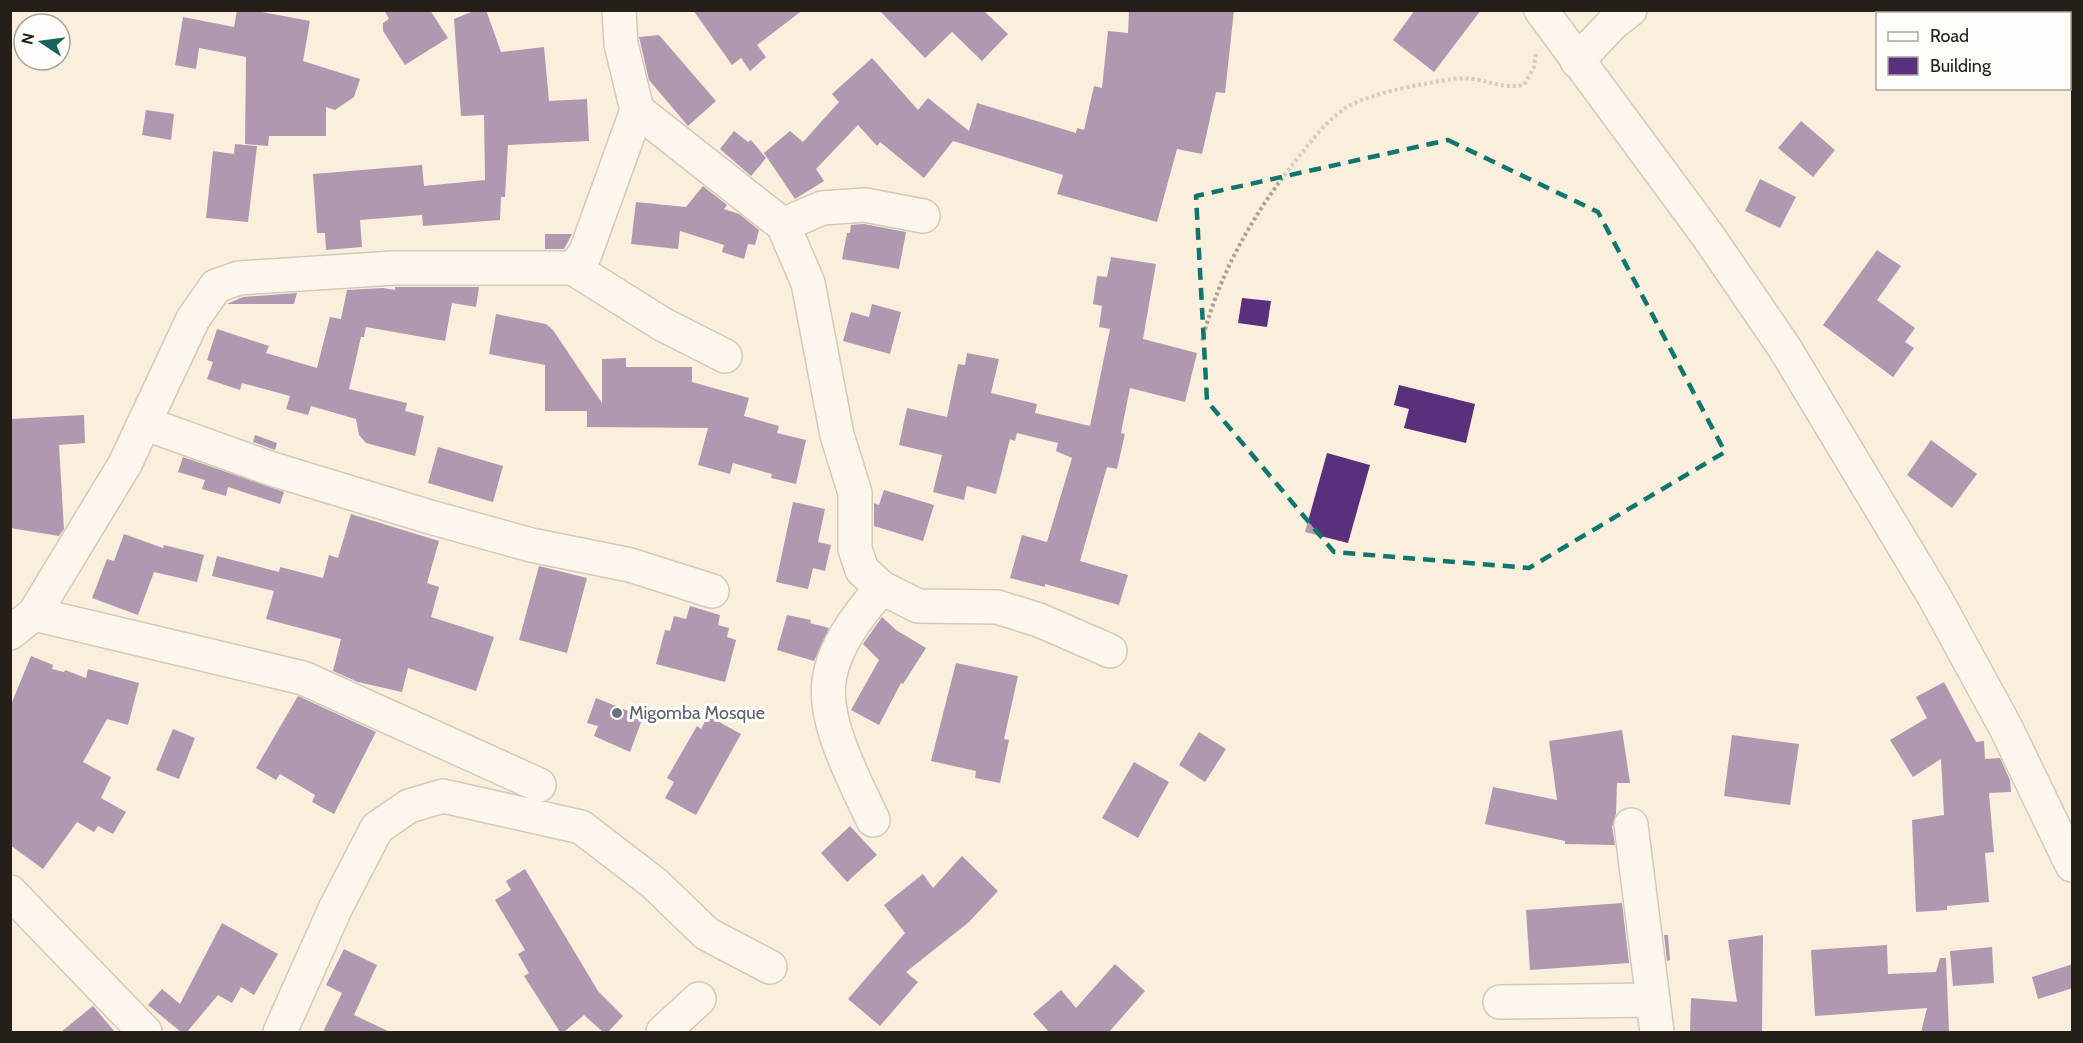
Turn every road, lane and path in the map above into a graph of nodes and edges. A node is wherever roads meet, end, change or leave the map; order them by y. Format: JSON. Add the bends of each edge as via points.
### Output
{"nodes":[{"id":1,"x":619,"y":10,"type":"edge"},
{"id":2,"x":1541,"y":10,"type":"edge"},
{"id":3,"x":1630,"y":10,"type":"edge"},
{"id":4,"x":1536,"y":50,"type":"dead end"},
{"id":5,"x":1577,"y":61,"type":"junction"},
{"id":6,"x":637,"y":110,"type":"junction"},
{"id":7,"x":923,"y":216,"type":"dead end"},
{"id":8,"x":783,"y":225,"type":"junction"},
{"id":9,"x":573,"y":268,"type":"junction"},
{"id":10,"x":1202,"y":341,"type":"dead end"},
{"id":11,"x":725,"y":356,"type":"dead end"},
{"id":12,"x":144,"y":423,"type":"junction"},
{"id":13,"x":882,"y":588,"type":"junction"},
{"id":14,"x":712,"y":591,"type":"dead end"},
{"id":15,"x":22,"y":623,"type":"edge"},
{"id":16,"x":1110,"y":651,"type":"dead end"},
{"id":17,"x":540,"y":785,"type":"dead end"},
{"id":18,"x":873,"y":820,"type":"dead end"},
{"id":19,"x":1631,"y":825,"type":"dead end"},
{"id":20,"x":2073,"y":865,"type":"edge"},
{"id":21,"x":10,"y":892,"type":"edge"},
{"id":22,"x":770,"y":967,"type":"dead end"},
{"id":23,"x":699,"y":999,"type":"dead end"},
{"id":24,"x":1653,"y":1000,"type":"junction"},
{"id":25,"x":1500,"y":1002,"type":"dead end"},
{"id":26,"x":145,"y":1032,"type":"edge"},
{"id":27,"x":280,"y":1032,"type":"edge"},
{"id":28,"x":663,"y":1032,"type":"edge"},
{"id":29,"x":1657,"y":1032,"type":"edge"}],
"edges":[{"from":1,"to":6,"type":"street","via":[[621,44]]},
{"from":2,"to":5,"type":"street"},
{"from":3,"to":5,"type":"street"},
{"from":4,"to":10,"type":"path","via":[[1534,67],[1524,85],[1509,88],[1475,77],[1453,79],[1364,100],[1346,108],[1319,132],[1282,176],[1243,236],[1211,304]]},
{"from":5,"to":20,"type":"street","via":[[1708,236],[1784,347],[1939,606],[2006,728]]},
{"from":6,"to":8,"type":"street"},
{"from":6,"to":9,"type":"street","via":[[585,254]]},
{"from":7,"to":8,"type":"street","via":[[865,205],[822,208]]},
{"from":8,"to":13,"type":"street","via":[[808,283],[837,435],[855,493],[855,549],[862,570]]},
{"from":9,"to":11,"type":"street","via":[[662,324]]},
{"from":9,"to":12,"type":"street","via":[[394,268],[239,278],[216,286],[193,320]]},
{"from":12,"to":14,"type":"street","via":[[259,464],[430,517],[630,565]]},
{"from":12,"to":15,"type":"street","via":[[125,464]]},
{"from":13,"to":16,"type":"street","via":[[918,606],[997,607],[1039,620]]},
{"from":13,"to":18,"type":"street","via":[[842,645],[830,674],[828,697],[837,733]]},
{"from":15,"to":17,"type":"street","via":[[303,678]]},
{"from":19,"to":24,"type":"street"},
{"from":21,"to":26,"type":"street"},
{"from":22,"to":27,"type":"street","via":[[707,934],[654,883],[580,826],[443,796],[409,806],[377,828],[336,907]]},
{"from":23,"to":28,"type":"street"},
{"from":24,"to":25,"type":"street"},
{"from":24,"to":29,"type":"street"}]}
